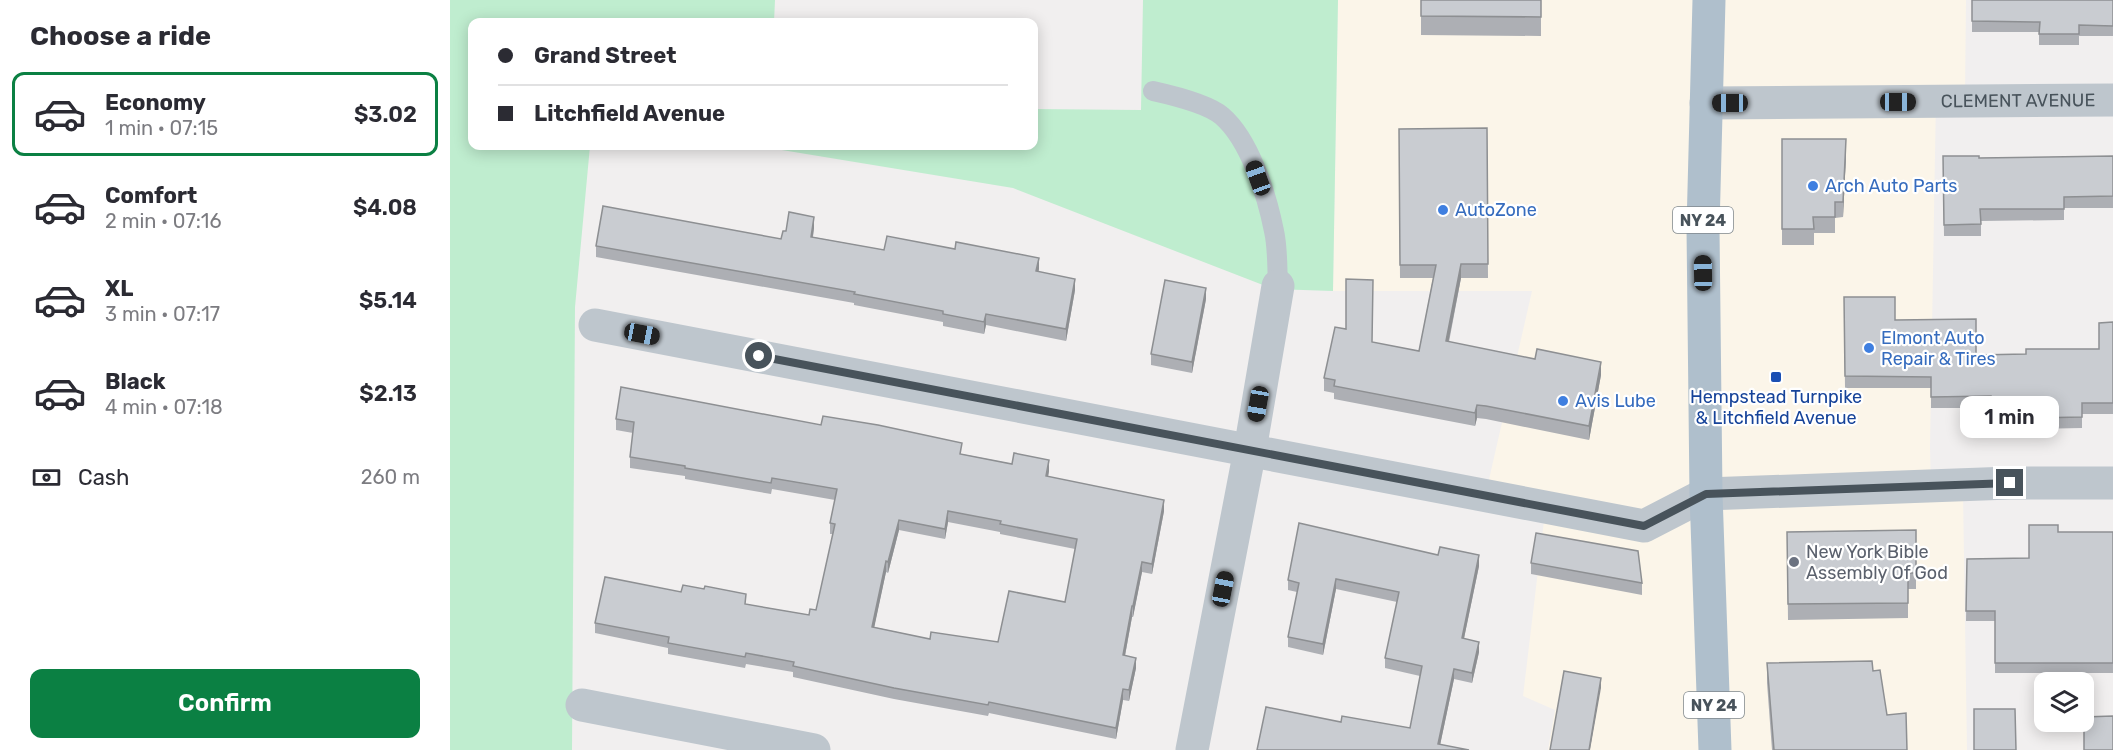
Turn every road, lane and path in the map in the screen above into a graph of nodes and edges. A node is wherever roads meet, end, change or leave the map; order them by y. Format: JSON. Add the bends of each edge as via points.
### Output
{"nodes":[{"id":1,"x":1709,"y":0,"type":"edge"},
{"id":2,"x":1153,"y":91,"type":"dead end"},
{"id":3,"x":2113,"y":100,"type":"edge"},
{"id":4,"x":1706,"y":103,"type":"junction"},
{"id":5,"x":1278,"y":286,"type":"joint"},
{"id":6,"x":595,"y":325,"type":"dead end"},
{"id":7,"x":1250,"y":450,"type":"junction"},
{"id":8,"x":2113,"y":483,"type":"edge"},
{"id":9,"x":1706,"y":494,"type":"junction"},
{"id":10,"x":582,"y":705,"type":"dead end"},
{"id":11,"x":814,"y":750,"type":"edge"},
{"id":12,"x":1192,"y":750,"type":"edge"},
{"id":13,"x":1715,"y":750,"type":"edge"}],
"edges":[{"from":1,"to":4,"type":"main road","number":"NY 24"},
{"from":2,"to":5,"type":"lane","via":[[1186,99],[1221,115],[1246,147],[1274,233]]},
{"from":3,"to":4,"type":"street","name":"CLEMENT AVENUE"},
{"from":4,"to":9,"type":"main road","number":"NY 24"},
{"from":5,"to":7,"type":"street"},
{"from":6,"to":7,"type":"street"},
{"from":7,"to":9,"type":"street","via":[[1644,526]]},
{"from":7,"to":12,"type":"street"},
{"from":8,"to":9,"type":"street"},
{"from":9,"to":13,"type":"main road","number":"NY 24"},
{"from":10,"to":11,"type":"street"}]}
